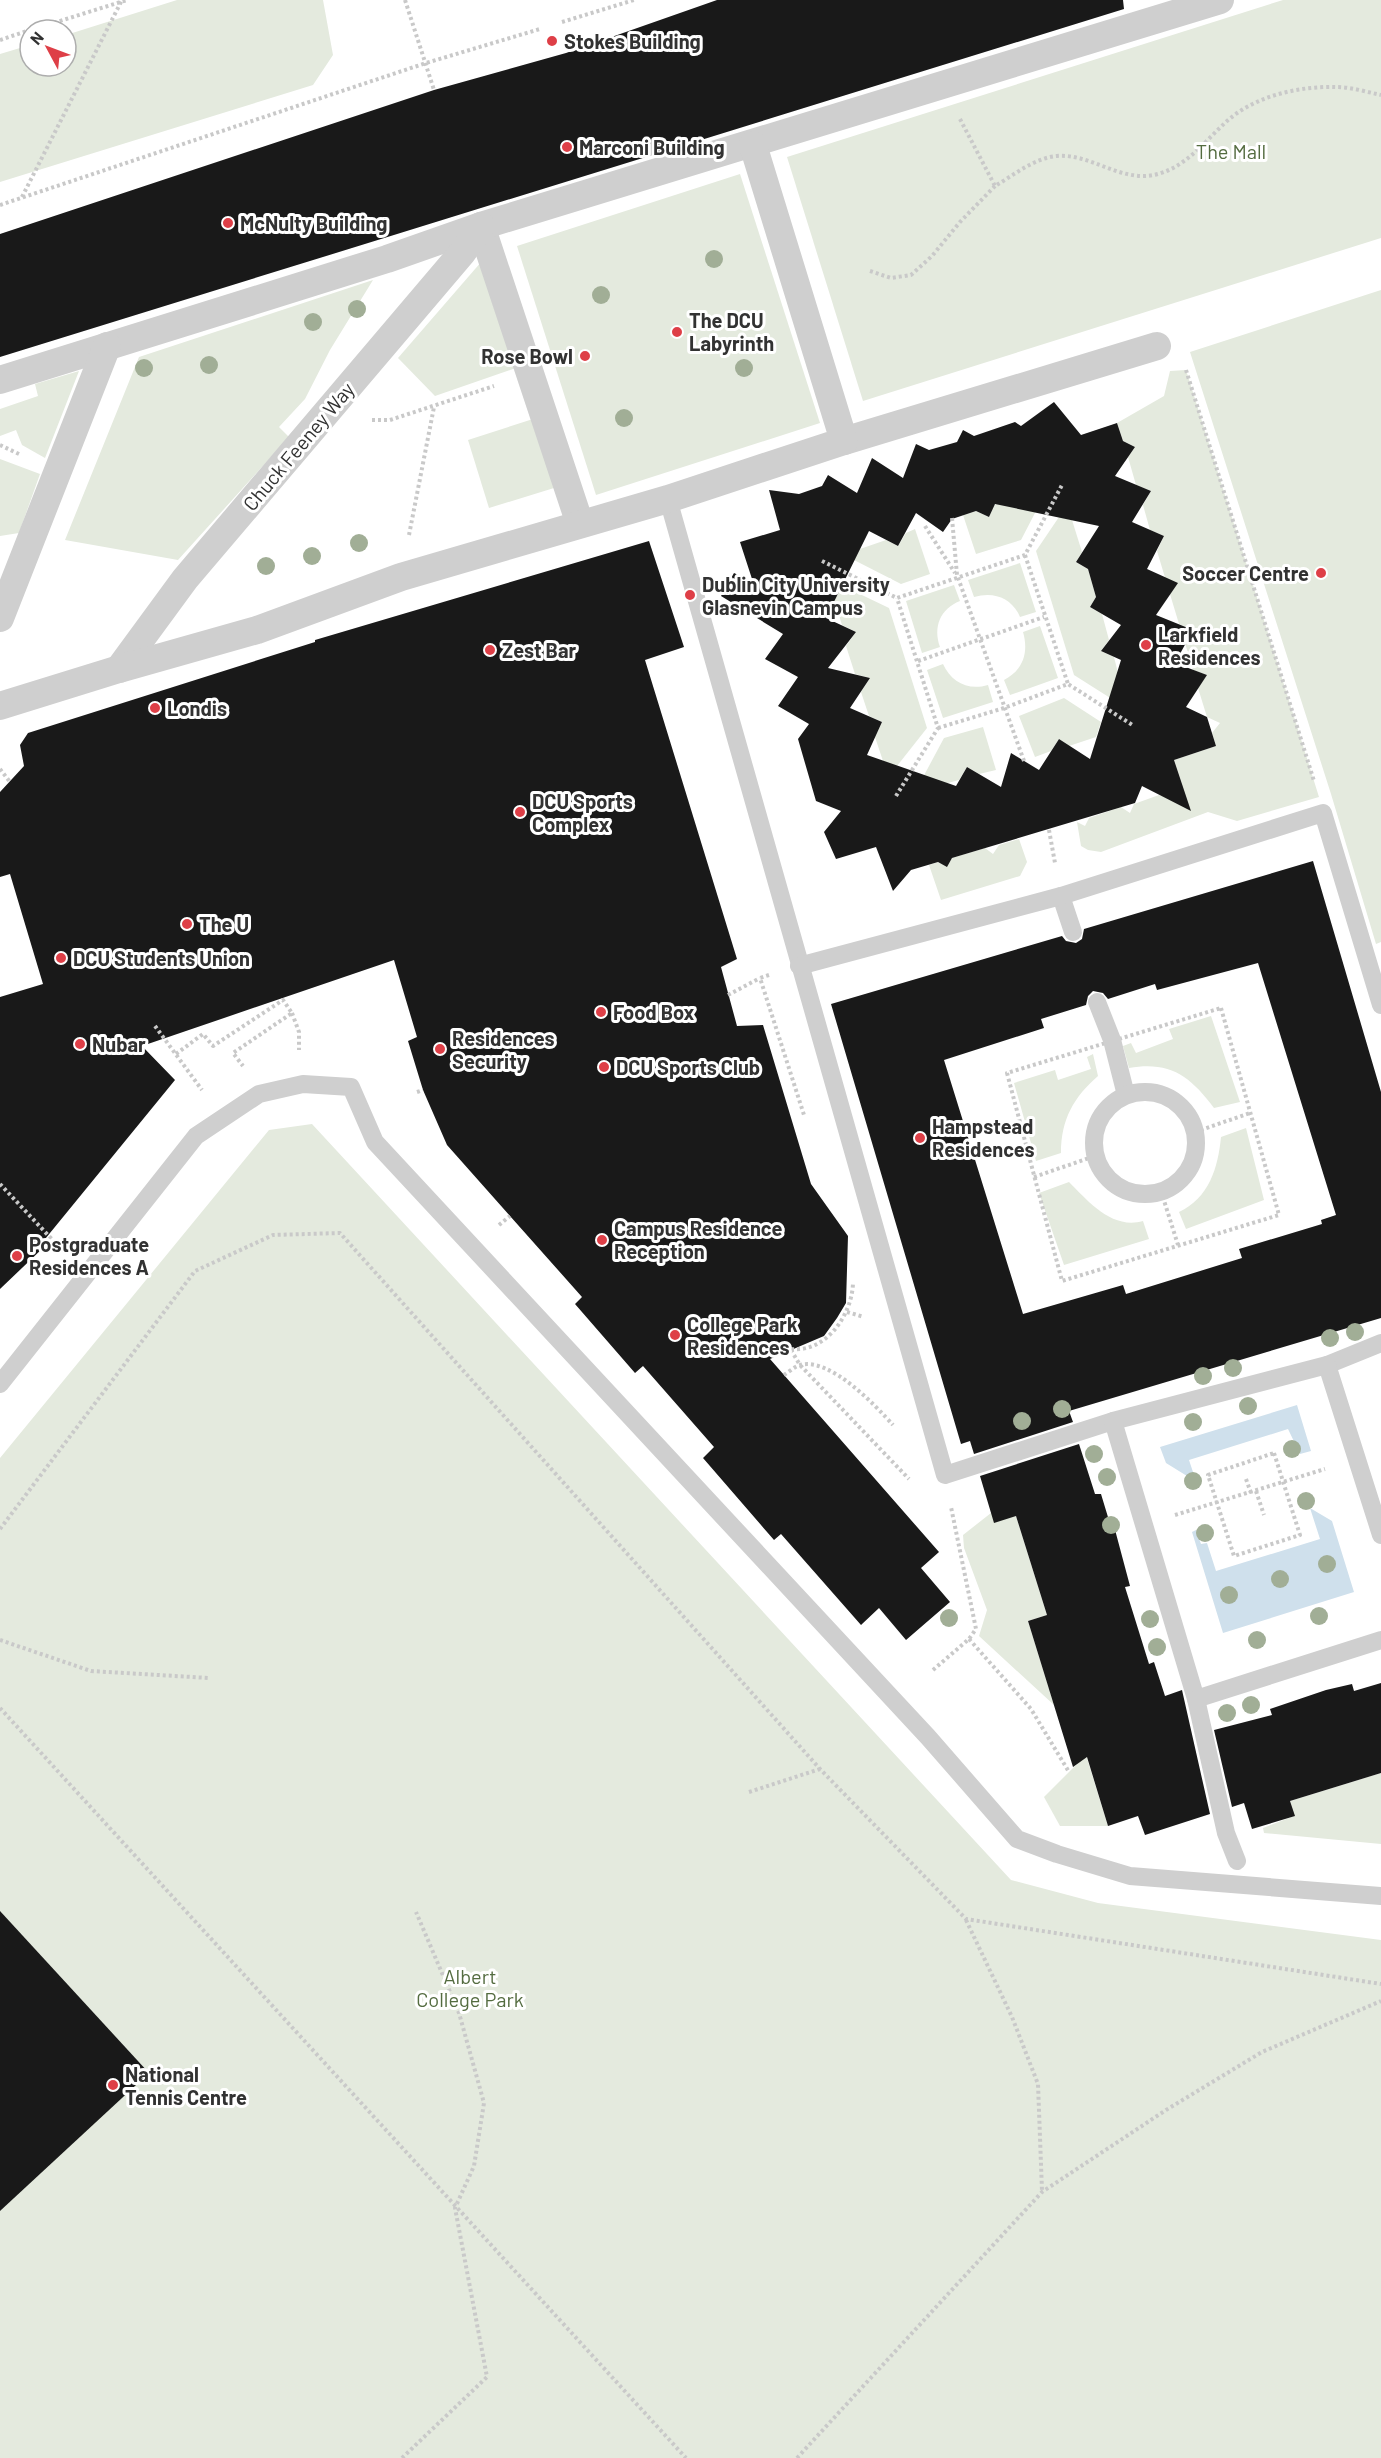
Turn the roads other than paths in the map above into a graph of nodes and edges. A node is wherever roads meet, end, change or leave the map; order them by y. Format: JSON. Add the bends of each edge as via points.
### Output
{"nodes":[{"id":1,"x":1220,"y":0,"type":"edge"},
{"id":2,"x":753,"y":145,"type":"junction"},
{"id":3,"x":481,"y":226,"type":"junction"},
{"id":4,"x":108,"y":346,"type":"junction"},
{"id":5,"x":1157,"y":346,"type":"dead end"},
{"id":6,"x":0,"y":380,"type":"edge"},
{"id":7,"x":844,"y":441,"type":"junction"},
{"id":8,"x":668,"y":499,"type":"junction"},
{"id":9,"x":580,"y":524,"type":"junction"},
{"id":10,"x":0,"y":618,"type":"edge"},
{"id":11,"x":119,"y":669,"type":"junction"},
{"id":12,"x":0,"y":706,"type":"edge"},
{"id":13,"x":1061,"y":896,"type":"junction"},
{"id":14,"x":1074,"y":932,"type":"dead end"},
{"id":15,"x":799,"y":966,"type":"junction"},
{"id":16,"x":1097,"y":1002,"type":"dead end"},
{"id":17,"x":1381,"y":1005,"type":"edge"},
{"id":18,"x":1126,"y":1095,"type":"junction"},
{"id":19,"x":1381,"y":1343,"type":"edge"},
{"id":20,"x":1327,"y":1365,"type":"junction"},
{"id":21,"x":0,"y":1384,"type":"edge"},
{"id":22,"x":1113,"y":1421,"type":"junction"},
{"id":23,"x":1381,"y":1535,"type":"edge"},
{"id":24,"x":1381,"y":1640,"type":"edge"},
{"id":25,"x":1196,"y":1699,"type":"junction"},
{"id":26,"x":1237,"y":1862,"type":"dead end"},
{"id":27,"x":1381,"y":1896,"type":"edge"}],
"edges":[{"from":1,"to":2,"type":"street"},
{"from":2,"to":3,"type":"street"},
{"from":2,"to":7,"type":"street"},
{"from":3,"to":4,"type":"street"},
{"from":3,"to":9,"type":"street"},
{"from":3,"to":11,"type":"street","name":"Chuck Feeney Way","via":[[185,579]]},
{"from":4,"to":6,"type":"street"},
{"from":4,"to":10,"type":"street"},
{"from":5,"to":7,"type":"street"},
{"from":7,"to":8,"type":"street"},
{"from":8,"to":9,"type":"street"},
{"from":8,"to":15,"type":"lane"},
{"from":9,"to":11,"type":"street","via":[[401,577],[257,630]]},
{"from":11,"to":12,"type":"street"},
{"from":13,"to":14,"type":"lane"},
{"from":13,"to":15,"type":"lane"},
{"from":13,"to":17,"type":"lane","via":[[1323,813]]},
{"from":15,"to":22,"type":"lane","via":[[945,1475]]},
{"from":16,"to":18,"type":"lane","via":[[1112,1040]]},
{"from":18,"to":18,"type":"lane","via":[[1155,1093],[1169,1098],[1189,1118],[1195,1132],[1194,1157],[1189,1168],[1182,1178],[1161,1191],[1128,1191],[1102,1172],[1095,1156],[1094,1141],[1103,1113]]},
{"from":19,"to":20,"type":"lane"},
{"from":20,"to":22,"type":"lane"},
{"from":20,"to":23,"type":"lane"},
{"from":21,"to":27,"type":"lane","via":[[196,1136],[259,1094],[303,1084],[351,1087],[375,1142],[928,1737],[1017,1839],[1130,1876]]},
{"from":22,"to":25,"type":"lane"},
{"from":24,"to":25,"type":"lane"},
{"from":25,"to":26,"type":"lane","via":[[1226,1833]]}]}
